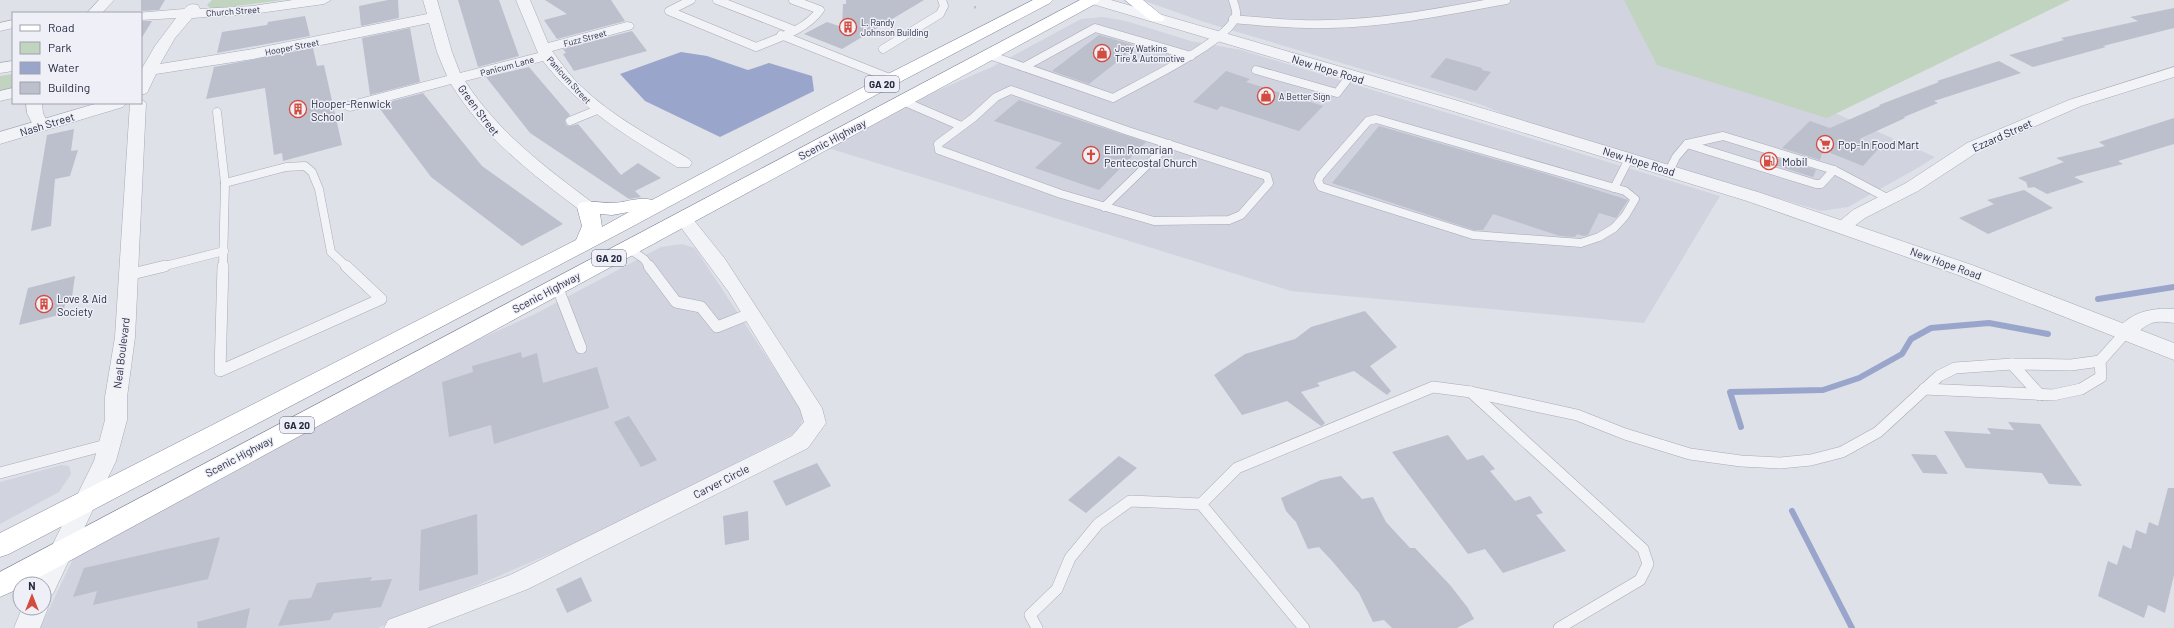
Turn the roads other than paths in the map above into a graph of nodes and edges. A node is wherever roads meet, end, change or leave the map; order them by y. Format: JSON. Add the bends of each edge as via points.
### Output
{"nodes":[{"id":1,"x":107,"y":0,"type":"edge"},
{"id":2,"x":202,"y":0,"type":"edge"},
{"id":3,"x":324,"y":0,"type":"edge"},
{"id":4,"x":430,"y":0,"type":"edge"},
{"id":5,"x":523,"y":0,"type":"edge"},
{"id":6,"x":691,"y":0,"type":"edge"},
{"id":7,"x":717,"y":0,"type":"edge"},
{"id":8,"x":793,"y":0,"type":"edge"},
{"id":9,"x":942,"y":0,"type":"edge"},
{"id":10,"x":1045,"y":0,"type":"edge"},
{"id":11,"x":1093,"y":0,"type":"edge"},
{"id":12,"x":1133,"y":0,"type":"edge"},
{"id":13,"x":1233,"y":0,"type":"edge"},
{"id":14,"x":1506,"y":0,"type":"edge"},
{"id":15,"x":1019,"y":7,"type":"edge"},
{"id":16,"x":95,"y":12,"type":"edge"},
{"id":17,"x":187,"y":14,"type":"junction"},
{"id":18,"x":142,"y":16,"type":"edge"},
{"id":19,"x":435,"y":17,"type":"junction"},
{"id":20,"x":1157,"y":18,"type":"junction"},
{"id":21,"x":1233,"y":19,"type":"junction"},
{"id":22,"x":12,"y":24,"type":"edge"},
{"id":23,"x":627,"y":26,"type":"dead end"},
{"id":24,"x":0,"y":27,"type":"edge"},
{"id":25,"x":794,"y":30,"type":"junction"},
{"id":26,"x":781,"y":35,"type":"junction"},
{"id":27,"x":1219,"y":36,"type":"junction"},
{"id":28,"x":883,"y":49,"type":"dead end"},
{"id":29,"x":546,"y":52,"type":"junction"},
{"id":30,"x":989,"y":55,"type":"junction"},
{"id":31,"x":1191,"y":56,"type":"junction"},
{"id":32,"x":12,"y":66,"type":"edge"},
{"id":33,"x":1024,"y":67,"type":"junction"},
{"id":34,"x":0,"y":68,"type":"edge"},
{"id":35,"x":149,"y":70,"type":"junction"},
{"id":36,"x":1256,"y":70,"type":"dead end"},
{"id":37,"x":2174,"y":72,"type":"edge"},
{"id":38,"x":1350,"y":76,"type":"junction"},
{"id":39,"x":892,"y":79,"type":"junction"},
{"id":40,"x":456,"y":80,"type":"junction"},
{"id":41,"x":142,"y":88,"type":"edge"},
{"id":42,"x":12,"y":93,"type":"edge"},
{"id":43,"x":0,"y":96,"type":"edge"},
{"id":44,"x":903,"y":101,"type":"junction"},
{"id":45,"x":34,"y":104,"type":"edge"},
{"id":46,"x":114,"y":104,"type":"edge"},
{"id":47,"x":138,"y":104,"type":"edge"},
{"id":48,"x":350,"y":106,"type":"dead end"},
{"id":49,"x":597,"y":110,"type":"junction"},
{"id":50,"x":217,"y":112,"type":"dead end"},
{"id":51,"x":570,"y":121,"type":"dead end"},
{"id":52,"x":40,"y":126,"type":"junction"},
{"id":53,"x":961,"y":126,"type":"junction"},
{"id":54,"x":0,"y":138,"type":"edge"},
{"id":55,"x":1169,"y":144,"type":"junction"},
{"id":56,"x":1687,"y":144,"type":"junction"},
{"id":57,"x":1629,"y":158,"type":"junction"},
{"id":58,"x":682,"y":163,"type":"dead end"},
{"id":59,"x":1834,"y":170,"type":"junction"},
{"id":60,"x":1669,"y":171,"type":"junction"},
{"id":61,"x":225,"y":183,"type":"junction"},
{"id":62,"x":1614,"y":188,"type":"junction"},
{"id":63,"x":675,"y":195,"type":"junction"},
{"id":64,"x":1889,"y":199,"type":"junction"},
{"id":65,"x":587,"y":206,"type":"junction"},
{"id":66,"x":1104,"y":206,"type":"junction"},
{"id":67,"x":683,"y":218,"type":"junction"},
{"id":68,"x":1843,"y":226,"type":"junction"},
{"id":69,"x":584,"y":244,"type":"junction"},
{"id":70,"x":628,"y":248,"type":"junction"},
{"id":71,"x":224,"y":252,"type":"junction"},
{"id":72,"x":128,"y":275,"type":"junction"},
{"id":73,"x":557,"y":286,"type":"junction"},
{"id":74,"x":752,"y":312,"type":"junction"},
{"id":75,"x":2174,"y":316,"type":"edge"},
{"id":76,"x":2126,"y":332,"type":"junction"},
{"id":77,"x":581,"y":348,"type":"dead end"},
{"id":78,"x":2174,"y":352,"type":"edge"},
{"id":79,"x":2100,"y":361,"type":"junction"},
{"id":80,"x":2012,"y":364,"type":"junction"},
{"id":81,"x":1924,"y":389,"type":"junction"},
{"id":82,"x":1472,"y":392,"type":"junction"},
{"id":83,"x":2040,"y":394,"type":"junction"},
{"id":84,"x":110,"y":444,"type":"junction"},
{"id":85,"x":0,"y":473,"type":"edge"},
{"id":86,"x":83,"y":504,"type":"junction"},
{"id":87,"x":1201,"y":504,"type":"junction"},
{"id":88,"x":0,"y":546,"type":"edge"},
{"id":89,"x":60,"y":552,"type":"junction"},
{"id":90,"x":49,"y":576,"type":"edge"},
{"id":91,"x":0,"y":585,"type":"edge"},
{"id":92,"x":32,"y":616,"type":"edge"},
{"id":93,"x":27,"y":628,"type":"edge"},
{"id":94,"x":397,"y":628,"type":"edge"},
{"id":95,"x":1037,"y":628,"type":"edge"},
{"id":96,"x":1304,"y":628,"type":"edge"},
{"id":97,"x":1559,"y":628,"type":"edge"}],
"edges":[{"from":1,"to":16,"type":"street"},
{"from":2,"to":17,"type":"street"},
{"from":3,"to":17,"type":"street","name":"Church Street","via":[[252,10]]},
{"from":4,"to":19,"type":"street","name":"Green Street"},
{"from":5,"to":29,"type":"street","name":"Panicum Street"},
{"from":6,"to":26,"type":"lane","via":[[669,11],[756,47]]},
{"from":7,"to":25,"type":"lane"},
{"from":8,"to":25,"type":"lane","via":[[820,10],[817,15]]},
{"from":9,"to":28,"type":"lane","via":[[944,6],[940,14]]},
{"from":10,"to":15,"type":"main road"},
{"from":11,"to":20,"type":"street","name":"New Hope Road"},
{"from":11,"to":30,"type":"main road","name":"Scenic Highway","number":"GA 20"},
{"from":12,"to":20,"type":"main road"},
{"from":13,"to":21,"type":"lane","via":[[1236,15]]},
{"from":14,"to":21,"type":"lane","via":[[1340,24],[1279,24]]},
{"from":15,"to":39,"type":"main road","number":"GA 20"},
{"from":17,"to":18,"type":"street","name":"Church Street"},
{"from":17,"to":35,"type":"street","via":[[158,53]]},
{"from":19,"to":35,"type":"street","name":"Hooper Street","via":[[253,54]]},
{"from":19,"to":40,"type":"street","name":"Green Street","via":[[443,48]]},
{"from":20,"to":27,"type":"street","name":"New Hope Road"},
{"from":21,"to":27,"type":"lane","via":[[1230,27]]},
{"from":22,"to":24,"type":"street"},
{"from":23,"to":29,"type":"street","name":"Fuzz Street"},
{"from":25,"to":26,"type":"lane"},
{"from":26,"to":39,"type":"lane"},
{"from":27,"to":31,"type":"lane"},
{"from":27,"to":38,"type":"street","name":"New Hope Road"},
{"from":29,"to":40,"type":"street","name":"Panicum Lane"},
{"from":29,"to":49,"type":"street","name":"Panicum Street","via":[[580,95]]},
{"from":30,"to":33,"type":"lane"},
{"from":30,"to":44,"type":"main road","name":"Scenic Highway","number":"GA 20"},
{"from":31,"to":33,"type":"lane","via":[[1095,28]]},
{"from":31,"to":33,"type":"lane","via":[[1113,98]]},
{"from":32,"to":34,"type":"street"},
{"from":35,"to":41,"type":"street"},
{"from":36,"to":38,"type":"lane","via":[[1337,93]]},
{"from":37,"to":64,"type":"street","name":"Ezzard Street","via":[[2075,103],[1980,144]]},
{"from":38,"to":57,"type":"street","name":"New Hope Road"},
{"from":39,"to":63,"type":"main road","number":"GA 20"},
{"from":40,"to":48,"type":"street","name":"Panicum Lane"},
{"from":40,"to":65,"type":"street","name":"Green Street","via":[[476,111],[499,138]]},
{"from":42,"to":43,"type":"street"},
{"from":44,"to":53,"type":"lane"},
{"from":44,"to":67,"type":"main road","name":"Scenic Highway","number":"GA 20"},
{"from":45,"to":52,"type":"street"},
{"from":46,"to":52,"type":"street","name":"Nash Street"},
{"from":47,"to":72,"type":"street","name":"Neal Boulevard"},
{"from":49,"to":51,"type":"lane"},
{"from":49,"to":58,"type":"street","name":"Panicum Street"},
{"from":50,"to":61,"type":"lane"},
{"from":52,"to":54,"type":"street","name":"Nash Street"},
{"from":53,"to":55,"type":"lane","via":[[1005,91],[1011,90]]},
{"from":53,"to":66,"type":"lane","via":[[938,144],[939,150],[1061,194]]},
{"from":55,"to":66,"type":"lane"},
{"from":55,"to":66,"type":"lane","via":[[1267,176],[1269,183],[1241,215],[1229,220],[1154,221]]},
{"from":56,"to":59,"type":"lane","via":[[1723,136]]},
{"from":56,"to":59,"type":"lane","via":[[1816,184],[1820,184]]},
{"from":56,"to":60,"type":"lane"},
{"from":57,"to":60,"type":"street","name":"New Hope Road"},
{"from":57,"to":62,"type":"lane"},
{"from":59,"to":64,"type":"lane"},
{"from":60,"to":68,"type":"street","name":"New Hope Road"},
{"from":61,"to":71,"type":"lane"},
{"from":61,"to":71,"type":"lane","via":[[286,167],[305,166],[312,172],[319,189],[331,252],[380,299],[220,371]]},
{"from":62,"to":62,"type":"lane","via":[[1376,119],[1368,121],[1318,181],[1321,188],[1473,235],[1580,243],[1595,240],[1611,231],[1626,216],[1635,199],[1625,191]]},
{"from":63,"to":65,"type":"main road","via":[[620,209]]},
{"from":63,"to":69,"type":"main road","number":"GA 20"},
{"from":64,"to":68,"type":"street","name":"Ezzard Street","via":[[1859,214]]},
{"from":65,"to":69,"type":"main road","via":[[593,223],[592,232]]},
{"from":67,"to":70,"type":"main road","name":"Scenic Highway","number":"GA 20"},
{"from":67,"to":74,"type":"street","name":"Carver Circle"},
{"from":68,"to":76,"type":"street","name":"New Hope Road","via":[[1972,272]]},
{"from":69,"to":86,"type":"main road","number":"GA 20"},
{"from":70,"to":73,"type":"main road","name":"Scenic Highway","number":"GA 20"},
{"from":70,"to":74,"type":"lane","via":[[644,259],[676,302],[701,307],[717,327]]},
{"from":71,"to":72,"type":"lane"},
{"from":72,"to":84,"type":"street","name":"Neal Boulevard","via":[[125,337],[116,397],[116,420]]},
{"from":73,"to":77,"type":"lane"},
{"from":73,"to":89,"type":"main road","name":"Scenic Highway","number":"GA 20"},
{"from":74,"to":94,"type":"street","name":"Carver Circle","via":[[811,408],[815,423],[800,442],[519,582]]},
{"from":75,"to":76,"type":"street","via":[[2150,315]]},
{"from":76,"to":78,"type":"street","name":"New Hope Road"},
{"from":76,"to":79,"type":"lane"},
{"from":79,"to":80,"type":"lane","via":[[2071,365]]},
{"from":79,"to":83,"type":"lane","via":[[2100,377],[2081,389],[2053,395]]},
{"from":80,"to":81,"type":"lane","via":[[1955,368],[1939,376]]},
{"from":80,"to":83,"type":"lane"},
{"from":81,"to":82,"type":"lane","via":[[1878,432],[1842,452],[1811,460],[1780,463],[1741,462],[1690,454],[1625,434],[1577,415]]},
{"from":81,"to":83,"type":"lane"},
{"from":82,"to":87,"type":"lane","via":[[1433,387],[1418,393],[1237,468]]},
{"from":82,"to":97,"type":"lane","via":[[1643,549],[1648,564],[1640,580]]},
{"from":84,"to":85,"type":"lane"},
{"from":84,"to":86,"type":"street","name":"Neal Boulevard","via":[[105,462]]},
{"from":86,"to":88,"type":"main road","number":"GA 20"},
{"from":86,"to":89,"type":"street","name":"Neal Boulevard"},
{"from":87,"to":95,"type":"lane","via":[[1130,501],[1098,524],[1070,558],[1057,589],[1030,615]]},
{"from":87,"to":96,"type":"lane"},
{"from":89,"to":90,"type":"street","name":"Neal Boulevard"},
{"from":89,"to":91,"type":"main road","name":"Scenic Highway","number":"GA 20"},
{"from":92,"to":93,"type":"street"}]}
